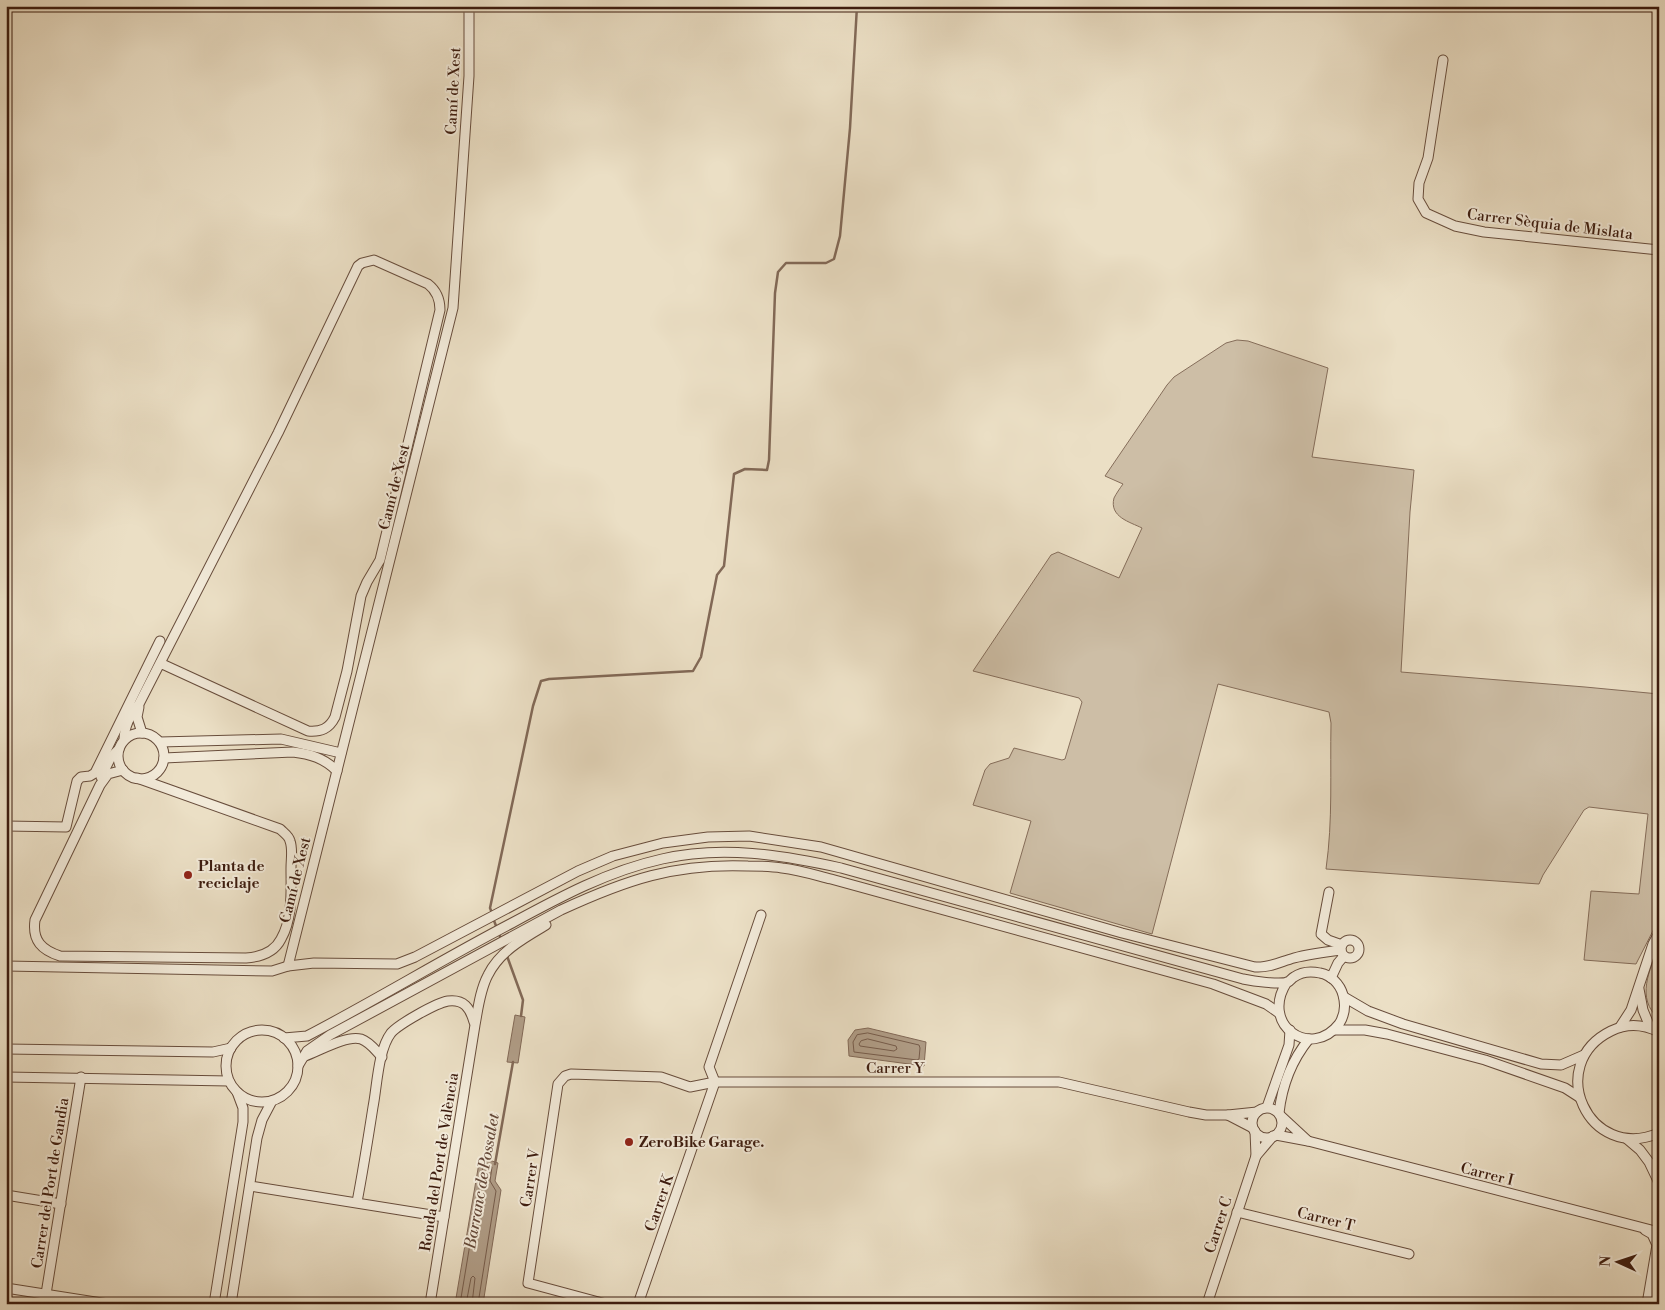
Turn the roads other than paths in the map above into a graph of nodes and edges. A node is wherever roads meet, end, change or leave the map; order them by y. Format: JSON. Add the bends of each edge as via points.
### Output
{"nodes":[{"id":1,"x":469,"y":6,"type":"edge"},
{"id":2,"x":1443,"y":60,"type":"dead end"},
{"id":3,"x":1659,"y":250,"type":"edge"},
{"id":4,"x":160,"y":641,"type":"dead end"},
{"id":5,"x":160,"y":662,"type":"junction"},
{"id":6,"x":139,"y":704,"type":"junction"},
{"id":7,"x":142,"y":733,"type":"junction"},
{"id":8,"x":160,"y":742,"type":"junction"},
{"id":9,"x":121,"y":744,"type":"junction"},
{"id":10,"x":341,"y":753,"type":"junction"},
{"id":11,"x":164,"y":758,"type":"junction"},
{"id":12,"x":160,"y":768,"type":"junction"},
{"id":13,"x":123,"y":770,"type":"junction"},
{"id":14,"x":337,"y":771,"type":"junction"},
{"id":15,"x":137,"y":778,"type":"junction"},
{"id":16,"x":100,"y":785,"type":"junction"},
{"id":17,"x":165,"y":787,"type":"junction"},
{"id":18,"x":6,"y":826,"type":"edge"},
{"id":19,"x":741,"y":866,"type":"junction"},
{"id":20,"x":1329,"y":892,"type":"dead end"},
{"id":21,"x":760,"y":915,"type":"dead end"},
{"id":22,"x":1659,"y":933,"type":"edge"},
{"id":23,"x":1343,"y":950,"type":"junction"},
{"id":24,"x":6,"y":966,"type":"edge"},
{"id":25,"x":288,"y":966,"type":"junction"},
{"id":26,"x":1331,"y":978,"type":"junction"},
{"id":27,"x":1287,"y":982,"type":"junction"},
{"id":28,"x":1639,"y":988,"type":"junction"},
{"id":29,"x":1344,"y":997,"type":"junction"},
{"id":30,"x":1279,"y":1013,"type":"junction"},
{"id":31,"x":475,"y":1025,"type":"junction"},
{"id":32,"x":1620,"y":1027,"type":"junction"},
{"id":33,"x":1290,"y":1030,"type":"junction"},
{"id":34,"x":1334,"y":1030,"type":"junction"},
{"id":35,"x":1654,"y":1030,"type":"edge"},
{"id":36,"x":284,"y":1038,"type":"junction"},
{"id":37,"x":1309,"y":1039,"type":"junction"},
{"id":38,"x":231,"y":1048,"type":"junction"},
{"id":39,"x":6,"y":1049,"type":"edge"},
{"id":40,"x":1584,"y":1055,"type":"junction"},
{"id":41,"x":304,"y":1057,"type":"junction"},
{"id":42,"x":382,"y":1057,"type":"junction"},
{"id":43,"x":298,"y":1066,"type":"junction"},
{"id":44,"x":6,"y":1077,"type":"edge"},
{"id":45,"x":81,"y":1077,"type":"junction"},
{"id":46,"x":561,"y":1078,"type":"joint"},
{"id":47,"x":229,"y":1081,"type":"junction"},
{"id":48,"x":714,"y":1082,"type":"junction"},
{"id":49,"x":237,"y":1092,"type":"junction"},
{"id":50,"x":1579,"y":1097,"type":"junction"},
{"id":51,"x":272,"y":1101,"type":"junction"},
{"id":52,"x":1267,"y":1108,"type":"junction"},
{"id":53,"x":1257,"y":1112,"type":"junction"},
{"id":54,"x":1228,"y":1115,"type":"junction"},
{"id":55,"x":1280,"y":1115,"type":"junction"},
{"id":56,"x":1254,"y":1130,"type":"junction"},
{"id":57,"x":1659,"y":1133,"type":"edge"},
{"id":58,"x":1275,"y":1136,"type":"junction"},
{"id":59,"x":1626,"y":1139,"type":"junction"},
{"id":60,"x":1308,"y":1141,"type":"junction"},
{"id":61,"x":1256,"y":1156,"type":"junction"},
{"id":62,"x":1659,"y":1183,"type":"edge"},
{"id":63,"x":250,"y":1186,"type":"junction"},
{"id":64,"x":6,"y":1195,"type":"edge"},
{"id":65,"x":357,"y":1202,"type":"junction"},
{"id":66,"x":61,"y":1204,"type":"junction"},
{"id":67,"x":1237,"y":1212,"type":"junction"},
{"id":68,"x":444,"y":1217,"type":"junction"},
{"id":69,"x":1643,"y":1228,"type":"junction"},
{"id":70,"x":1659,"y":1232,"type":"edge"},
{"id":71,"x":1409,"y":1254,"type":"dead end"},
{"id":72,"x":6,"y":1288,"type":"edge"},
{"id":73,"x":46,"y":1294,"type":"junction"},
{"id":74,"x":1659,"y":1296,"type":"edge"},
{"id":75,"x":108,"y":1304,"type":"edge"},
{"id":76,"x":214,"y":1304,"type":"edge"},
{"id":77,"x":231,"y":1304,"type":"edge"},
{"id":78,"x":430,"y":1304,"type":"edge"},
{"id":79,"x":606,"y":1304,"type":"edge"},
{"id":80,"x":638,"y":1304,"type":"edge"},
{"id":81,"x":1207,"y":1304,"type":"edge"},
{"id":82,"x":1647,"y":1304,"type":"edge"},
{"id":83,"x":1657,"y":1304,"type":"edge"}],
"edges":[{"from":1,"to":10,"type":"street","name":"Camí de Xest","via":[[469,76],[453,308]]},
{"from":2,"to":3,"type":"street","name":"Carrer Sèquia de Mislata","via":[[1428,158],[1419,183],[1418,199],[1426,213],[1455,226],[1474,230]]},
{"from":4,"to":18,"type":"street","via":[[95,773],[78,781],[66,827]]},
{"from":5,"to":5,"type":"street","via":[[278,432],[358,266],[374,260],[428,284],[438,295],[440,310],[380,560],[361,596],[347,671],[332,724],[317,732],[308,731]]},
{"from":5,"to":6,"type":"street"},
{"from":6,"to":7,"type":"street","via":[[137,717]]},
{"from":6,"to":9,"type":"street","via":[[124,730]]},
{"from":7,"to":8,"type":"street","via":[[152,735]]},
{"from":7,"to":9,"type":"street","via":[[131,735]]},
{"from":8,"to":10,"type":"street","via":[[281,739]]},
{"from":8,"to":11,"type":"street"},
{"from":9,"to":13,"type":"street","via":[[119,762]]},
{"from":9,"to":16,"type":"street","via":[[104,770]]},
{"from":10,"to":14,"type":"street","name":"Camí de Xest"},
{"from":11,"to":12,"type":"street"},
{"from":11,"to":14,"type":"street","via":[[292,752],[321,758]]},
{"from":12,"to":15,"type":"street","via":[[148,778]]},
{"from":12,"to":17,"type":"street","via":[[161,782]]},
{"from":13,"to":15,"type":"street"},
{"from":13,"to":16,"type":"street","via":[[108,774]]},
{"from":14,"to":25,"type":"street","name":"Camí de Xest"},
{"from":15,"to":17,"type":"street"},
{"from":16,"to":17,"type":"street","via":[[35,920],[35,935],[41,946],[60,956],[246,958],[260,957],[272,951],[281,940],[291,902],[292,850],[287,835],[280,829]]},
{"from":19,"to":30,"type":"street","via":[[781,867],[849,884],[1214,984],[1266,1004]]},
{"from":19,"to":31,"type":"street","name":"Ronda del Port de València","via":[[645,882],[556,918],[516,943],[500,958],[488,975]]},
{"from":19,"to":41,"type":"street","via":[[692,867],[651,874],[599,892],[330,1035],[307,1051]]},
{"from":20,"to":23,"type":"street","via":[[1321,934]]},
{"from":21,"to":48,"type":"street","via":[[709,1067]]},
{"from":22,"to":28,"type":"street"},
{"from":23,"to":25,"type":"street","via":[[1302,956],[1266,968],[1255,967],[1122,933],[821,847],[749,836],[663,843],[613,856],[397,964]]},
{"from":23,"to":26,"type":"street"},
{"from":24,"to":25,"type":"street","via":[[272,970]]},
{"from":26,"to":27,"type":"street","via":[[1308,972]]},
{"from":26,"to":29,"type":"street","via":[[1339,985]]},
{"from":27,"to":30,"type":"street","via":[[1281,992]]},
{"from":27,"to":36,"type":"street","via":[[1243,979],[841,868],[792,857],[719,852],[662,858],[584,885],[307,1036]]},
{"from":28,"to":32,"type":"street"},
{"from":28,"to":35,"type":"street","via":[[1643,1010]]},
{"from":29,"to":34,"type":"street","via":[[1342,1019]]},
{"from":29,"to":40,"type":"street","via":[[1368,1011],[1402,1024],[1541,1064],[1561,1065]]},
{"from":30,"to":33,"type":"street"},
{"from":31,"to":42,"type":"street","via":[[465,1005],[457,1001],[439,1003],[400,1025],[391,1034]]},
{"from":31,"to":68,"type":"street","name":"Ronda del Port de València"},
{"from":32,"to":35,"type":"street","via":[[1635,1025]]},
{"from":32,"to":40,"type":"street","via":[[1599,1037]]},
{"from":33,"to":37,"type":"street"},
{"from":33,"to":52,"type":"street","via":[[1289,1045]]},
{"from":34,"to":37,"type":"street","via":[[1321,1038]]},
{"from":34,"to":50,"type":"street","via":[[1387,1034],[1476,1058],[1564,1088]]},
{"from":36,"to":38,"type":"street","via":[[268,1030],[255,1030],[237,1039]]},
{"from":36,"to":43,"type":"street","via":[[293,1047]]},
{"from":37,"to":55,"type":"street","via":[[1292,1064],[1283,1091]]},
{"from":38,"to":39,"type":"street","via":[[213,1052]]},
{"from":38,"to":47,"type":"street","via":[[226,1066]]},
{"from":40,"to":50,"type":"street","via":[[1578,1075]]},
{"from":41,"to":42,"type":"street","via":[[354,1038],[369,1044]]},
{"from":41,"to":43,"type":"street"},
{"from":42,"to":65,"type":"street"},
{"from":43,"to":51,"type":"street","via":[[289,1091]]},
{"from":44,"to":45,"type":"street"},
{"from":45,"to":47,"type":"street"},
{"from":45,"to":66,"type":"street","name":"Carrer del Port de Gandia"},
{"from":46,"to":48,"type":"street","name":"Carrer Y","via":[[572,1074],[662,1077],[690,1087]]},
{"from":46,"to":79,"type":"street","name":"Carrer V","via":[[528,1283]]},
{"from":47,"to":49,"type":"street"},
{"from":48,"to":54,"type":"street","name":"Carrer Y","via":[[1059,1082],[1189,1112]]},
{"from":48,"to":80,"type":"street","name":"Carrer K"},
{"from":49,"to":51,"type":"street","via":[[257,1102]]},
{"from":49,"to":76,"type":"street","via":[[243,1108],[243,1122]]},
{"from":50,"to":59,"type":"street","via":[[1589,1117],[1606,1132]]},
{"from":51,"to":63,"type":"street","via":[[257,1138]]},
{"from":52,"to":53,"type":"street"},
{"from":52,"to":55,"type":"street"},
{"from":53,"to":54,"type":"street","name":"Carrer Y"},
{"from":53,"to":56,"type":"street","via":[[1252,1123]]},
{"from":54,"to":56,"type":"street","name":"Carrer Y"},
{"from":55,"to":58,"type":"street","via":[[1282,1125]]},
{"from":55,"to":60,"type":"street","name":"Carrer I"},
{"from":56,"to":58,"type":"street","via":[[1265,1137]]},
{"from":56,"to":61,"type":"street","name":"Carrer C"},
{"from":57,"to":59,"type":"street","via":[[1647,1138]]},
{"from":58,"to":60,"type":"street","name":"Carrer I"},
{"from":58,"to":61,"type":"street","name":"Carrer C"},
{"from":59,"to":62,"type":"street","via":[[1640,1150]]},
{"from":60,"to":69,"type":"street","name":"Carrer I"},
{"from":61,"to":67,"type":"street","name":"Carrer C"},
{"from":63,"to":65,"type":"street"},
{"from":63,"to":77,"type":"street"},
{"from":64,"to":66,"type":"street"},
{"from":65,"to":68,"type":"street"},
{"from":66,"to":73,"type":"street","name":"Carrer del Port de Gandia"},
{"from":67,"to":71,"type":"street","name":"Carrer T"},
{"from":67,"to":81,"type":"street","name":"Carrer C"},
{"from":68,"to":78,"type":"street","name":"Ronda del Port de València"},
{"from":69,"to":70,"type":"street","name":"Carrer I"},
{"from":69,"to":82,"type":"street","via":[[1652,1234],[1657,1245]]},
{"from":72,"to":73,"type":"street"},
{"from":73,"to":75,"type":"street"},
{"from":74,"to":83,"type":"street"}]}
